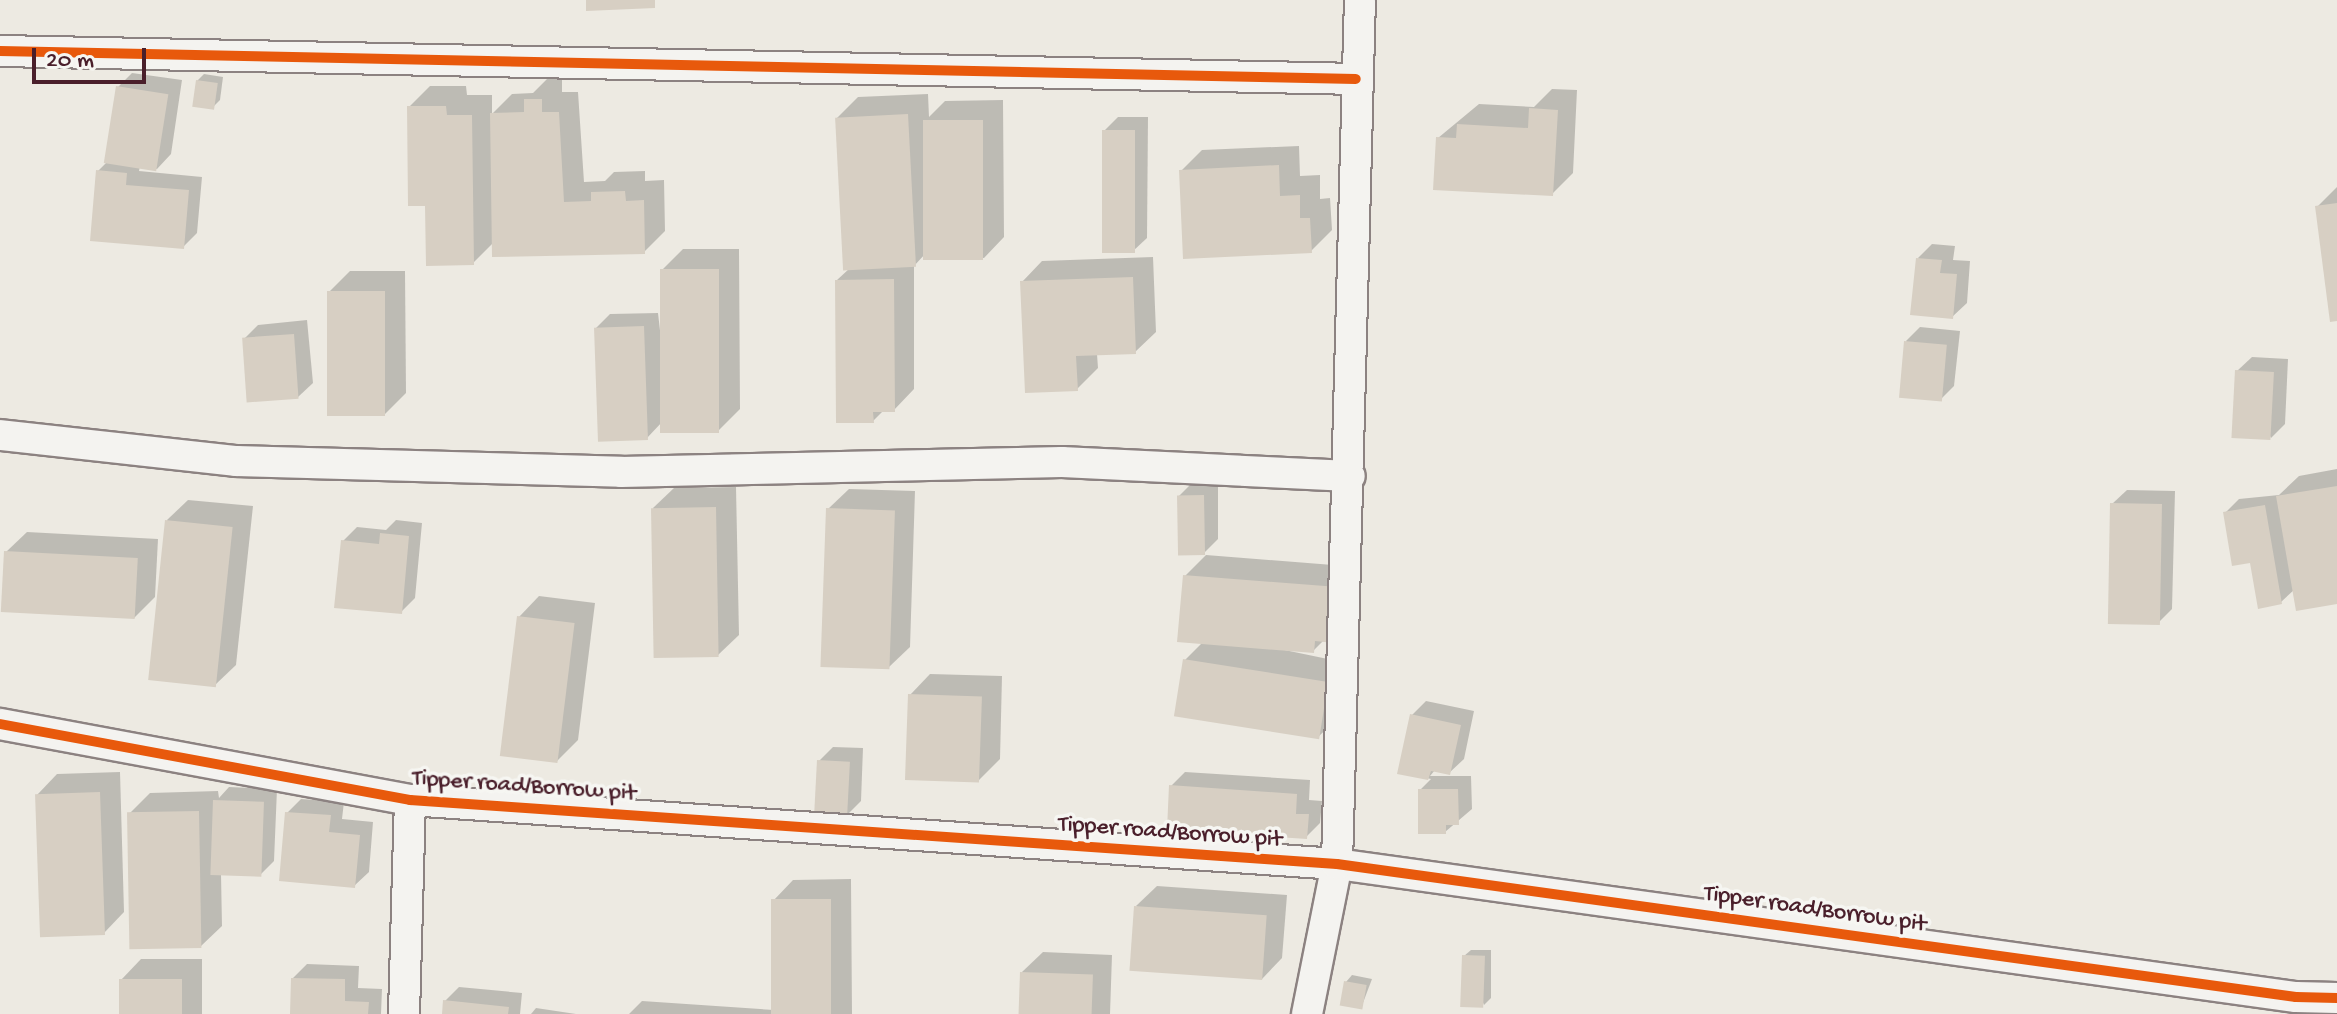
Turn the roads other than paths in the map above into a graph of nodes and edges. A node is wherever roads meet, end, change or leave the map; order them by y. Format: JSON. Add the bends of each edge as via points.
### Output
{"nodes":[{"id":1,"x":1360,"y":0,"type":"edge"},
{"id":2,"x":0,"y":51,"type":"edge"},
{"id":3,"x":1356,"y":79,"type":"junction"},
{"id":4,"x":0,"y":435,"type":"edge"},
{"id":5,"x":1350,"y":476,"type":"junction"},
{"id":6,"x":0,"y":724,"type":"edge"},
{"id":7,"x":410,"y":800,"type":"junction"},
{"id":8,"x":1337,"y":864,"type":"junction"},
{"id":9,"x":2337,"y":998,"type":"edge"},
{"id":10,"x":404,"y":1014,"type":"edge"},
{"id":11,"x":1307,"y":1014,"type":"edge"}],
"edges":[{"from":1,"to":3,"type":"street"},
{"from":2,"to":3,"type":"street"},
{"from":3,"to":5,"type":"street"},
{"from":4,"to":5,"type":"street","via":[[267,462],[621,472],[1062,462]]},
{"from":5,"to":8,"type":"street"},
{"from":6,"to":7,"type":"street","name":"Tipper road/Borrow pit"},
{"from":7,"to":8,"type":"street","name":"Tipper road/Borrow pit"},
{"from":7,"to":10,"type":"street"},
{"from":8,"to":9,"type":"street","name":"Tipper road/Borrow pit","via":[[2296,997]]},
{"from":8,"to":11,"type":"street"}]}
